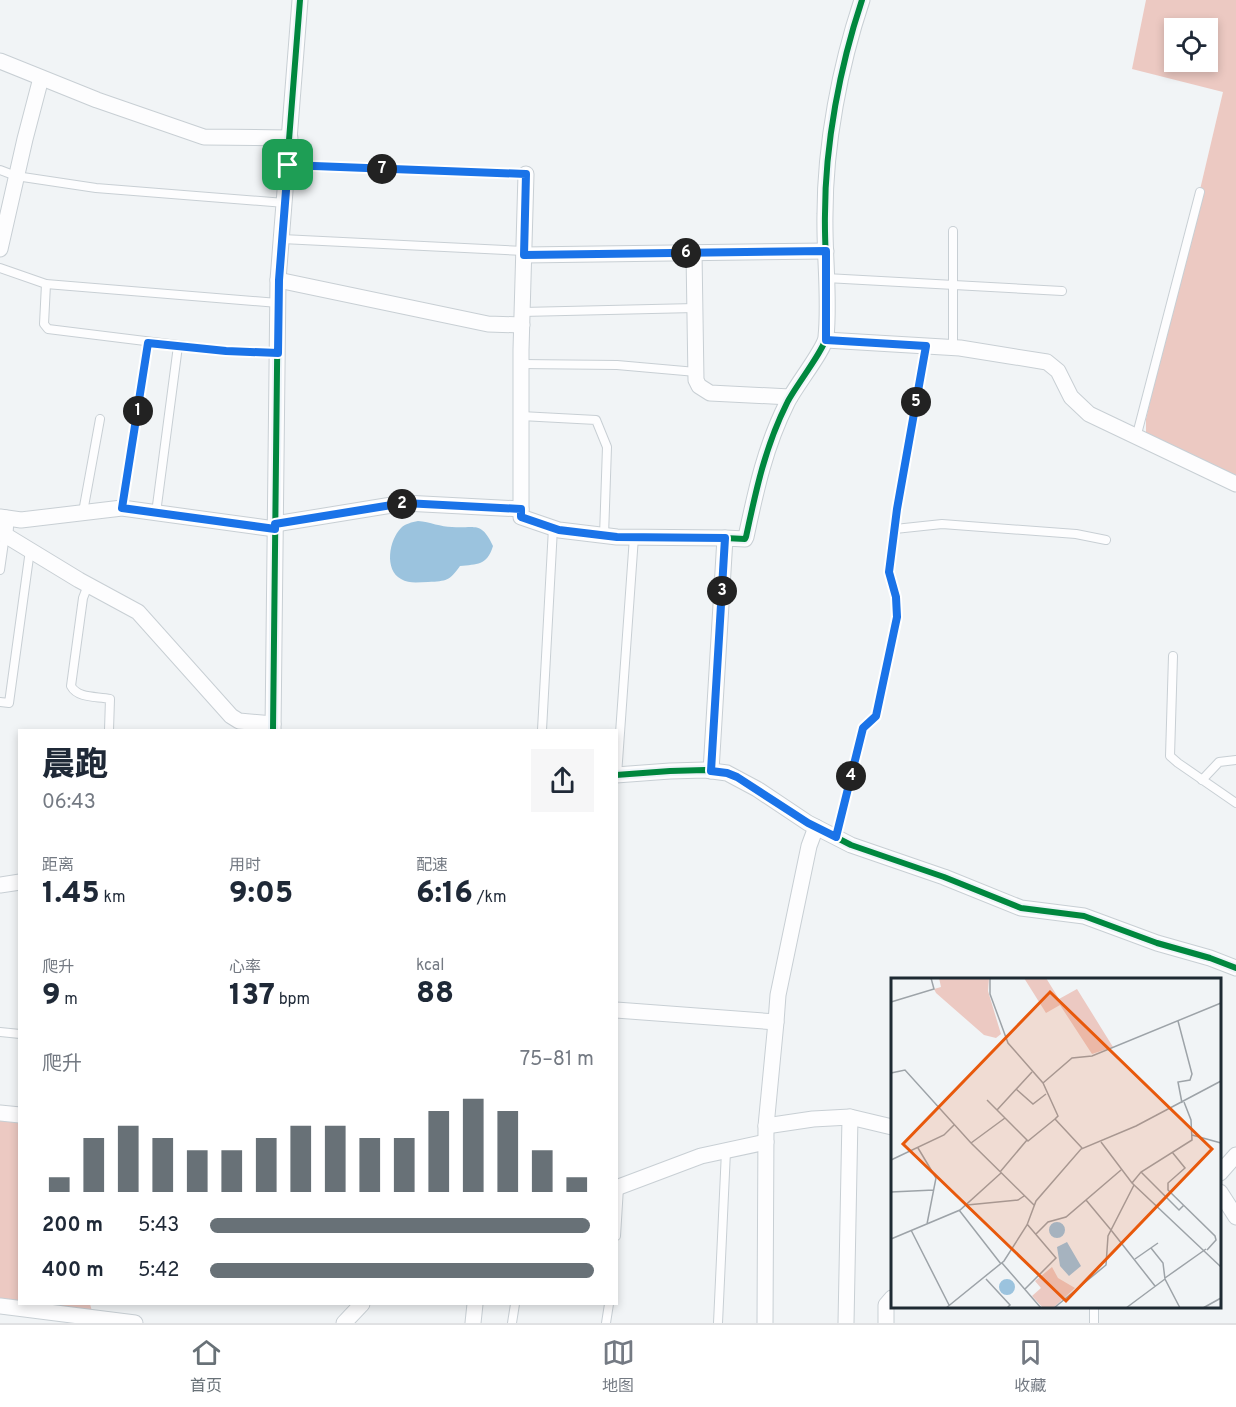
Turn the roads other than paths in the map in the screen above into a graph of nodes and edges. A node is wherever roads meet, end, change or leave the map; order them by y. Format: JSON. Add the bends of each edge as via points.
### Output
{"nodes":[{"id":1,"x":300,"y":0,"type":"edge"},
{"id":2,"x":862,"y":0,"type":"edge"},
{"id":3,"x":0,"y":61,"type":"edge"},
{"id":4,"x":41,"y":78,"type":"junction"},
{"id":5,"x":290,"y":138,"type":"junction"},
{"id":6,"x":288,"y":165,"type":"junction"},
{"id":7,"x":0,"y":170,"type":"edge"},
{"id":8,"x":526,"y":174,"type":"joint"},
{"id":9,"x":16,"y":176,"type":"junction"},
{"id":10,"x":1200,"y":192,"type":"dead end"},
{"id":11,"x":285,"y":203,"type":"junction"},
{"id":12,"x":953,"y":231,"type":"dead end"},
{"id":13,"x":282,"y":239,"type":"junction"},
{"id":14,"x":0,"y":249,"type":"edge"},
{"id":15,"x":826,"y":251,"type":"junction"},
{"id":16,"x":524,"y":253,"type":"junction"},
{"id":17,"x":694,"y":253,"type":"junction"},
{"id":18,"x":0,"y":268,"type":"edge"},
{"id":19,"x":826,"y":278,"type":"junction"},
{"id":20,"x":279,"y":280,"type":"junction"},
{"id":21,"x":46,"y":284,"type":"junction"},
{"id":22,"x":953,"y":285,"type":"junction"},
{"id":23,"x":1062,"y":291,"type":"dead end"},
{"id":24,"x":278,"y":303,"type":"junction"},
{"id":25,"x":695,"y":308,"type":"junction"},
{"id":26,"x":522,"y":319,"type":"junction"},
{"id":27,"x":826,"y":340,"type":"junction"},
{"id":28,"x":148,"y":343,"type":"junction"},
{"id":29,"x":178,"y":346,"type":"junction"},
{"id":30,"x":926,"y":346,"type":"junction"},
{"id":31,"x":953,"y":347,"type":"junction"},
{"id":32,"x":278,"y":353,"type":"junction"},
{"id":33,"x":521,"y":364,"type":"junction"},
{"id":34,"x":696,"y":372,"type":"junction"},
{"id":35,"x":790,"y":396,"type":"junction"},
{"id":36,"x":521,"y":416,"type":"junction"},
{"id":37,"x":100,"y":419,"type":"dead end"},
{"id":38,"x":1136,"y":438,"type":"junction"},
{"id":39,"x":1236,"y":484,"type":"edge"},
{"id":40,"x":122,"y":508,"type":"junction"},
{"id":41,"x":521,"y":509,"type":"junction"},
{"id":42,"x":83,"y":513,"type":"junction"},
{"id":43,"x":156,"y":513,"type":"junction"},
{"id":44,"x":3,"y":517,"type":"edge"},
{"id":45,"x":275,"y":527,"type":"junction"},
{"id":46,"x":553,"y":528,"type":"junction"},
{"id":47,"x":895,"y":529,"type":"junction"},
{"id":48,"x":6,"y":535,"type":"junction"},
{"id":49,"x":604,"y":536,"type":"junction"},
{"id":50,"x":634,"y":537,"type":"junction"},
{"id":51,"x":725,"y":538,"type":"junction"},
{"id":52,"x":1106,"y":540,"type":"dead end"},
{"id":53,"x":30,"y":550,"type":"junction"},
{"id":54,"x":0,"y":570,"type":"edge"},
{"id":55,"x":88,"y":585,"type":"junction"},
{"id":56,"x":1173,"y":656,"type":"dead end"},
{"id":57,"x":0,"y":702,"type":"edge"},
{"id":58,"x":273,"y":727,"type":"edge"},
{"id":59,"x":109,"y":729,"type":"edge"},
{"id":60,"x":542,"y":729,"type":"edge"},
{"id":61,"x":1236,"y":760,"type":"edge"},
{"id":62,"x":618,"y":761,"type":"edge"},
{"id":63,"x":711,"y":771,"type":"junction"},
{"id":64,"x":618,"y":775,"type":"edge"},
{"id":65,"x":1202,"y":780,"type":"junction"},
{"id":66,"x":1236,"y":803,"type":"edge"},
{"id":67,"x":816,"y":827,"type":"junction"},
{"id":68,"x":836,"y":837,"type":"junction"},
{"id":69,"x":18,"y":882,"type":"edge"},
{"id":70,"x":0,"y":885,"type":"edge"},
{"id":71,"x":1232,"y":964,"type":"edge"},
{"id":72,"x":618,"y":1010,"type":"edge"},
{"id":73,"x":776,"y":1022,"type":"junction"},
{"id":74,"x":0,"y":1032,"type":"edge"},
{"id":75,"x":18,"y":1034,"type":"edge"},
{"id":76,"x":0,"y":1113,"type":"edge"},
{"id":77,"x":18,"y":1115,"type":"edge"},
{"id":78,"x":850,"y":1117,"type":"junction"},
{"id":79,"x":891,"y":1127,"type":"edge"},
{"id":80,"x":766,"y":1134,"type":"junction"},
{"id":81,"x":726,"y":1151,"type":"junction"},
{"id":82,"x":1236,"y":1155,"type":"edge"},
{"id":83,"x":1221,"y":1172,"type":"edge"},
{"id":84,"x":618,"y":1187,"type":"edge"},
{"id":85,"x":1221,"y":1194,"type":"edge"},
{"id":86,"x":1236,"y":1217,"type":"edge"},
{"id":87,"x":891,"y":1299,"type":"edge"},
{"id":88,"x":361,"y":1305,"type":"edge"},
{"id":89,"x":476,"y":1305,"type":"edge"},
{"id":90,"x":515,"y":1305,"type":"edge"},
{"id":91,"x":609,"y":1305,"type":"edge"},
{"id":92,"x":0,"y":1306,"type":"edge"},
{"id":93,"x":135,"y":1323,"type":"edge"},
{"id":94,"x":344,"y":1323,"type":"edge"},
{"id":95,"x":473,"y":1323,"type":"edge"},
{"id":96,"x":512,"y":1323,"type":"edge"},
{"id":97,"x":606,"y":1323,"type":"edge"},
{"id":98,"x":718,"y":1323,"type":"edge"},
{"id":99,"x":765,"y":1323,"type":"edge"},
{"id":100,"x":846,"y":1323,"type":"edge"},
{"id":101,"x":886,"y":1323,"type":"edge"}],
"edges":[{"from":1,"to":5,"type":"street"},
{"from":2,"to":15,"type":"street","via":[[838,89],[826,186]]},
{"from":3,"to":4,"type":"street"},
{"from":4,"to":5,"type":"street","via":[[204,137]]},
{"from":4,"to":9,"type":"street"},
{"from":5,"to":6,"type":"street"},
{"from":6,"to":8,"type":"lane"},
{"from":6,"to":11,"type":"street"},
{"from":7,"to":9,"type":"lane"},
{"from":8,"to":16,"type":"street"},
{"from":9,"to":11,"type":"lane","via":[[96,188]]},
{"from":9,"to":14,"type":"street"},
{"from":10,"to":38,"type":"lane"},
{"from":11,"to":13,"type":"street"},
{"from":12,"to":22,"type":"lane"},
{"from":13,"to":16,"type":"lane"},
{"from":13,"to":20,"type":"street"},
{"from":15,"to":17,"type":"street"},
{"from":15,"to":19,"type":"street"},
{"from":16,"to":17,"type":"street"},
{"from":16,"to":26,"type":"street"},
{"from":17,"to":25,"type":"street"},
{"from":18,"to":21,"type":"lane"},
{"from":19,"to":22,"type":"lane"},
{"from":19,"to":27,"type":"street"},
{"from":20,"to":24,"type":"street"},
{"from":20,"to":26,"type":"street","via":[[488,324]]},
{"from":21,"to":24,"type":"lane"},
{"from":21,"to":28,"type":"lane","via":[[44,324],[48,329]]},
{"from":22,"to":23,"type":"lane"},
{"from":22,"to":31,"type":"lane"},
{"from":24,"to":32,"type":"street"},
{"from":25,"to":26,"type":"lane"},
{"from":25,"to":34,"type":"street"},
{"from":26,"to":33,"type":"street"},
{"from":27,"to":30,"type":"street"},
{"from":27,"to":35,"type":"street"},
{"from":28,"to":29,"type":"lane"},
{"from":28,"to":40,"type":"lane"},
{"from":29,"to":32,"type":"lane"},
{"from":29,"to":43,"type":"lane"},
{"from":30,"to":31,"type":"street"},
{"from":30,"to":47,"type":"lane"},
{"from":31,"to":38,"type":"street","via":[[1047,362],[1058,371],[1077,405]]},
{"from":32,"to":45,"type":"street"},
{"from":33,"to":34,"type":"lane","via":[[617,365]]},
{"from":33,"to":36,"type":"street"},
{"from":34,"to":35,"type":"street","via":[[699,386],[710,393]]},
{"from":35,"to":51,"type":"street","via":[[767,448],[746,537]]},
{"from":36,"to":41,"type":"street"},
{"from":36,"to":49,"type":"lane","via":[[596,420],[607,447]]},
{"from":37,"to":42,"type":"lane"},
{"from":38,"to":39,"type":"street"},
{"from":40,"to":42,"type":"street"},
{"from":40,"to":43,"type":"street"},
{"from":41,"to":45,"type":"street","via":[[404,503]]},
{"from":41,"to":46,"type":"street","via":[[521,517]]},
{"from":42,"to":44,"type":"street","via":[[21,520]]},
{"from":43,"to":45,"type":"street"},
{"from":44,"to":48,"type":"street"},
{"from":45,"to":58,"type":"street"},
{"from":46,"to":49,"type":"street"},
{"from":46,"to":60,"type":"lane"},
{"from":47,"to":52,"type":"lane","via":[[942,524],[1076,534]]},
{"from":47,"to":68,"type":"lane","via":[[889,572],[897,617],[876,716],[863,728]]},
{"from":48,"to":53,"type":"street"},
{"from":48,"to":54,"type":"lane"},
{"from":49,"to":50,"type":"street"},
{"from":50,"to":51,"type":"street"},
{"from":50,"to":62,"type":"lane"},
{"from":51,"to":63,"type":"street"},
{"from":53,"to":55,"type":"street"},
{"from":53,"to":57,"type":"lane","via":[[9,703]]},
{"from":55,"to":58,"type":"street","via":[[146,619],[231,716]]},
{"from":55,"to":59,"type":"lane","via":[[71,686],[79,694],[110,699]]},
{"from":56,"to":65,"type":"lane","via":[[1170,756]]},
{"from":61,"to":65,"type":"lane","via":[[1220,762]]},
{"from":63,"to":64,"type":"street"},
{"from":63,"to":67,"type":"street","via":[[737,777]]},
{"from":65,"to":66,"type":"lane"},
{"from":67,"to":68,"type":"street"},
{"from":67,"to":73,"type":"street","via":[[778,995]]},
{"from":68,"to":71,"type":"street","via":[[1021,908],[1084,916],[1157,943]]},
{"from":69,"to":70,"type":"street"},
{"from":72,"to":73,"type":"street"},
{"from":73,"to":80,"type":"street"},
{"from":74,"to":75,"type":"lane"},
{"from":76,"to":77,"type":"street"},
{"from":78,"to":79,"type":"street"},
{"from":78,"to":80,"type":"street","via":[[813,1119]]},
{"from":78,"to":100,"type":"street"},
{"from":80,"to":81,"type":"street"},
{"from":80,"to":99,"type":"street"},
{"from":81,"to":84,"type":"street","via":[[701,1156]]},
{"from":81,"to":98,"type":"lane"},
{"from":82,"to":83,"type":"street"},
{"from":85,"to":86,"type":"street"},
{"from":87,"to":101,"type":"street","via":[[886,1305]]},
{"from":88,"to":94,"type":"street"},
{"from":89,"to":95,"type":"street"},
{"from":90,"to":96,"type":"lane"},
{"from":91,"to":97,"type":"lane"},
{"from":92,"to":93,"type":"street"}]}
